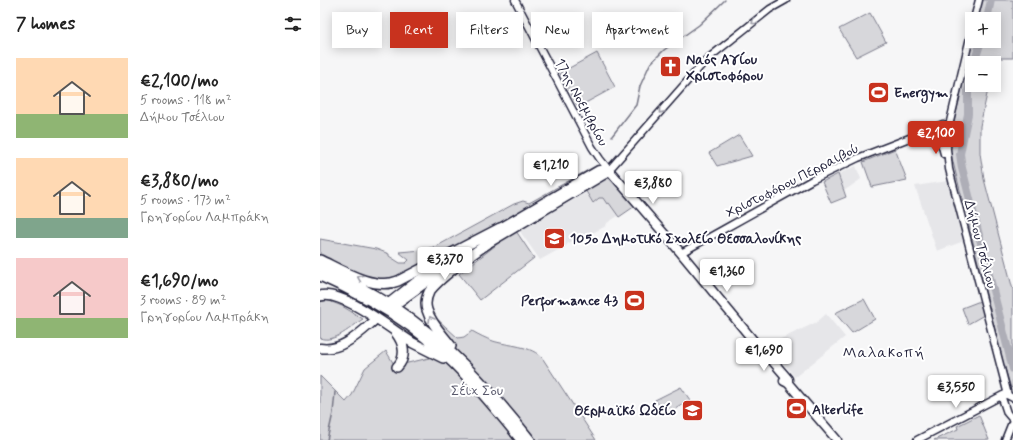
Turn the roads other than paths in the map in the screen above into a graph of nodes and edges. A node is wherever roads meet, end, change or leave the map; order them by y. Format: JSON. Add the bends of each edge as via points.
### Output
{"nodes":[{"id":1,"x":515,"y":0,"type":"edge"},
{"id":2,"x":786,"y":0,"type":"edge"},
{"id":3,"x":979,"y":0,"type":"edge"},
{"id":4,"x":976,"y":12,"type":"edge"},
{"id":5,"x":967,"y":48,"type":"edge"},
{"id":6,"x":951,"y":116,"type":"junction"},
{"id":7,"x":938,"y":126,"type":"junction"},
{"id":8,"x":948,"y":131,"type":"junction"},
{"id":9,"x":917,"y":134,"type":"junction"},
{"id":10,"x":938,"y":135,"type":"junction"},
{"id":11,"x":949,"y":169,"type":"junction"},
{"id":12,"x":609,"y":170,"type":"junction"},
{"id":13,"x":500,"y":228,"type":"junction"},
{"id":14,"x":487,"y":244,"type":"junction"},
{"id":15,"x":681,"y":253,"type":"junction"},
{"id":16,"x":320,"y":260,"type":"edge"},
{"id":17,"x":320,"y":267,"type":"edge"},
{"id":18,"x":320,"y":276,"type":"edge"},
{"id":19,"x":320,"y":296,"type":"edge"},
{"id":20,"x":394,"y":330,"type":"junction"},
{"id":21,"x":320,"y":342,"type":"edge"},
{"id":22,"x":320,"y":348,"type":"edge"},
{"id":23,"x":452,"y":362,"type":"junction"},
{"id":24,"x":397,"y":367,"type":"dead end"},
{"id":25,"x":472,"y":373,"type":"junction"},
{"id":26,"x":1008,"y":396,"type":"edge"},
{"id":27,"x":1013,"y":420,"type":"edge"},
{"id":28,"x":521,"y":440,"type":"edge"},
{"id":29,"x":530,"y":440,"type":"edge"},
{"id":30,"x":837,"y":440,"type":"edge"},
{"id":31,"x":917,"y":440,"type":"edge"},
{"id":32,"x":1005,"y":440,"type":"edge"}],
"edges":[{"from":1,"to":12,"type":"street","name":"17ης Νοεμβρίου","via":[[592,147]]},
{"from":2,"to":12,"type":"street","one_way":true,"via":[[770,9],[706,60]]},
{"from":3,"to":4,"type":"street"},
{"from":5,"to":6,"type":"street","name":"Δήμου Τσέλιου"},
{"from":6,"to":7,"type":"street"},
{"from":6,"to":8,"type":"street","name":"Δήμου Τσέλιου"},
{"from":7,"to":8,"type":"street","via":[[946,125]]},
{"from":7,"to":9,"type":"street","name":"Χριστοφόρου Περραιβού"},
{"from":7,"to":10,"type":"street"},
{"from":8,"to":10,"type":"street","via":[[945,136]]},
{"from":8,"to":11,"type":"street","name":"Δήμου Τσέλιου"},
{"from":9,"to":10,"type":"street","name":"Χριστοφόρου Περραιβού"},
{"from":9,"to":15,"type":"street","name":"Χριστοφόρου Περραιβού","via":[[815,178]]},
{"from":10,"to":11,"type":"street","name":"Δήμου Τσέλιου"},
{"from":11,"to":26,"type":"street","name":"Δήμου Τσέλιου"},
{"from":12,"to":13,"type":"main road","via":[[599,170]]},
{"from":12,"to":14,"type":"main road"},
{"from":12,"to":15,"type":"main road"},
{"from":13,"to":14,"type":"main road","via":[[425,275],[392,304]]},
{"from":13,"to":16,"type":"highway","one_way":true,"via":[[387,285],[366,281]]},
{"from":25,"to":14,"type":"highway","one_way":true,"via":[[430,317],[426,301],[435,286]]},
{"from":15,"to":30,"type":"main road","via":[[757,345],[760,352]]},
{"from":17,"to":25,"type":"highway","via":[[396,308],[437,339]]},
{"from":18,"to":23,"type":"highway","via":[[394,315],[422,335]]},
{"from":19,"to":20,"type":"highway","via":[[332,295],[345,300]]},
{"from":20,"to":23,"type":"highway"},
{"from":20,"to":24,"type":"highway","via":[[403,347],[403,357]]},
{"from":21,"to":22,"type":"main road","via":[[328,344],[340,341],[373,320],[342,345]]},
{"from":23,"to":28,"type":"highway"},
{"from":25,"to":29,"type":"highway"},
{"from":26,"to":27,"type":"street","name":"Δήμου Τσέλιου","via":[[1002,402]]},
{"from":26,"to":31,"type":"street"},
{"from":27,"to":32,"type":"street"}]}
